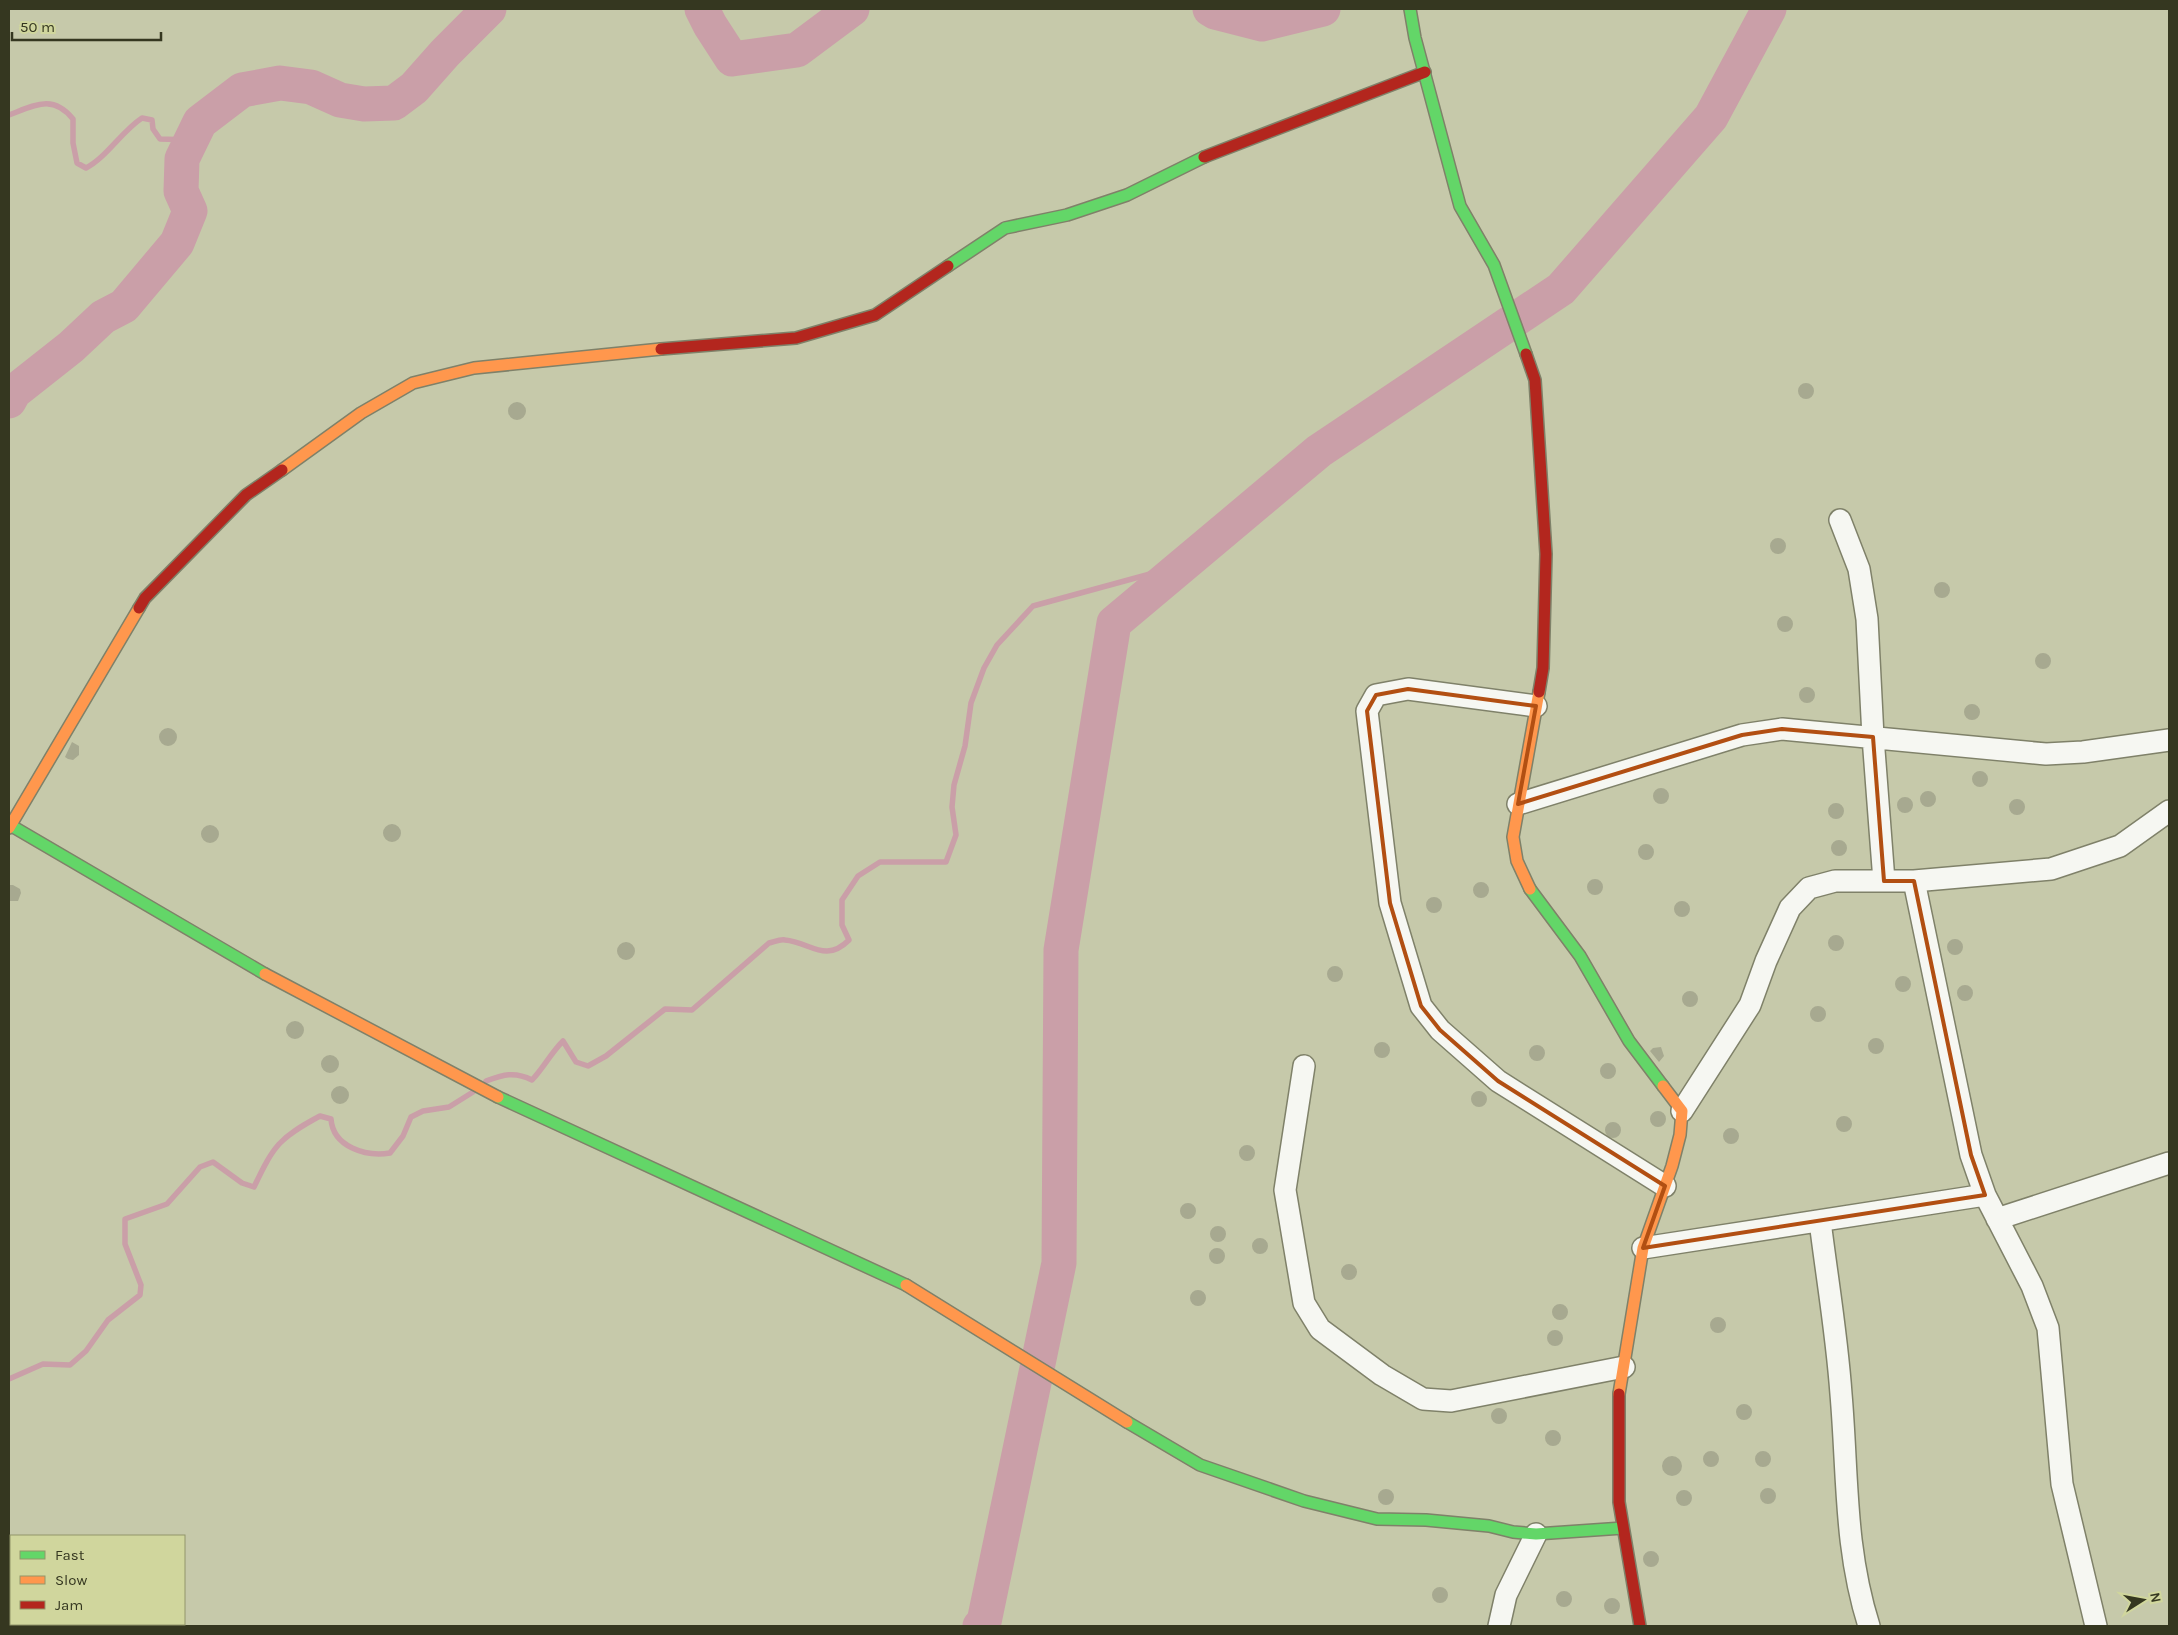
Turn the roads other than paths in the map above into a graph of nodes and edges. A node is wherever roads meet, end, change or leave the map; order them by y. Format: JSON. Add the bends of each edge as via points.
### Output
{"nodes":[{"id":1,"x":1410,"y":9,"type":"edge"},
{"id":2,"x":1425,"y":72,"type":"junction"},
{"id":3,"x":1840,"y":520,"type":"dead end"},
{"id":4,"x":1536,"y":706,"type":"junction"},
{"id":5,"x":1873,"y":737,"type":"junction"},
{"id":6,"x":2169,"y":740,"type":"edge"},
{"id":7,"x":1518,"y":804,"type":"junction"},
{"id":8,"x":2169,"y":810,"type":"edge"},
{"id":9,"x":9,"y":826,"type":"edge"},
{"id":10,"x":1884,"y":880,"type":"junction"},
{"id":11,"x":1914,"y":881,"type":"junction"},
{"id":12,"x":1304,"y":1066,"type":"dead end"},
{"id":13,"x":1682,"y":1111,"type":"junction"},
{"id":14,"x":2169,"y":1163,"type":"edge"},
{"id":15,"x":1665,"y":1186,"type":"junction"},
{"id":16,"x":1985,"y":1195,"type":"junction"},
{"id":17,"x":1997,"y":1219,"type":"junction"},
{"id":18,"x":1820,"y":1221,"type":"junction"},
{"id":19,"x":1643,"y":1248,"type":"junction"},
{"id":20,"x":1624,"y":1367,"type":"junction"},
{"id":21,"x":1623,"y":1528,"type":"junction"},
{"id":22,"x":1536,"y":1534,"type":"junction"},
{"id":23,"x":1499,"y":1626,"type":"edge"},
{"id":24,"x":1640,"y":1626,"type":"edge"},
{"id":25,"x":1869,"y":1626,"type":"edge"},
{"id":26,"x":2096,"y":1626,"type":"edge"}],
"edges":[{"from":1,"to":2,"type":"street"},
{"from":2,"to":4,"type":"street","via":[[1460,206],[1494,265],[1536,380],[1546,554],[1543,668]]},
{"from":2,"to":9,"type":"street","via":[[1219,150],[1127,195],[1067,215],[1005,228],[875,316],[796,338],[474,368],[413,383],[361,413],[246,495],[144,598]]},
{"from":3,"to":5,"type":"street","via":[[1859,569],[1867,619]]},
{"from":4,"to":7,"type":"street"},
{"from":4,"to":15,"type":"street","via":[[1408,689],[1376,695],[1367,711],[1393,912],[1421,1006],[1440,1030],[1498,1081]]},
{"from":5,"to":6,"type":"street","via":[[2046,754]]},
{"from":5,"to":7,"type":"street","via":[[1782,729],[1742,735]]},
{"from":5,"to":10,"type":"street"},
{"from":7,"to":13,"type":"street","via":[[1513,837],[1517,862],[1525,882],[1580,956],[1629,1041]]},
{"from":8,"to":11,"type":"street","via":[[2120,846],[2051,868]]},
{"from":9,"to":22,"type":"street","via":[[296,992],[505,1101],[899,1281],[1200,1465],[1304,1501],[1377,1519],[1426,1520]]},
{"from":10,"to":11,"type":"street"},
{"from":10,"to":13,"type":"street","via":[[1835,881],[1809,888],[1790,908],[1750,1005]]},
{"from":11,"to":16,"type":"street","via":[[1972,1155]]},
{"from":12,"to":20,"type":"street","via":[[1285,1190],[1304,1303],[1320,1329],[1382,1375],[1423,1399],[1451,1400]]},
{"from":13,"to":15,"type":"street","via":[[1680,1135]]},
{"from":14,"to":17,"type":"street"},
{"from":15,"to":19,"type":"street"},
{"from":16,"to":17,"type":"street"},
{"from":16,"to":18,"type":"street"},
{"from":17,"to":26,"type":"street","via":[[2032,1286],[2048,1328],[2062,1484]]},
{"from":18,"to":19,"type":"street"},
{"from":18,"to":25,"type":"street","via":[[1841,1393],[1852,1562]]},
{"from":19,"to":20,"type":"street"},
{"from":20,"to":21,"type":"street","via":[[1618,1400],[1619,1502]]},
{"from":21,"to":22,"type":"street"},
{"from":21,"to":24,"type":"street"},
{"from":22,"to":23,"type":"street","via":[[1506,1596]]}]}
